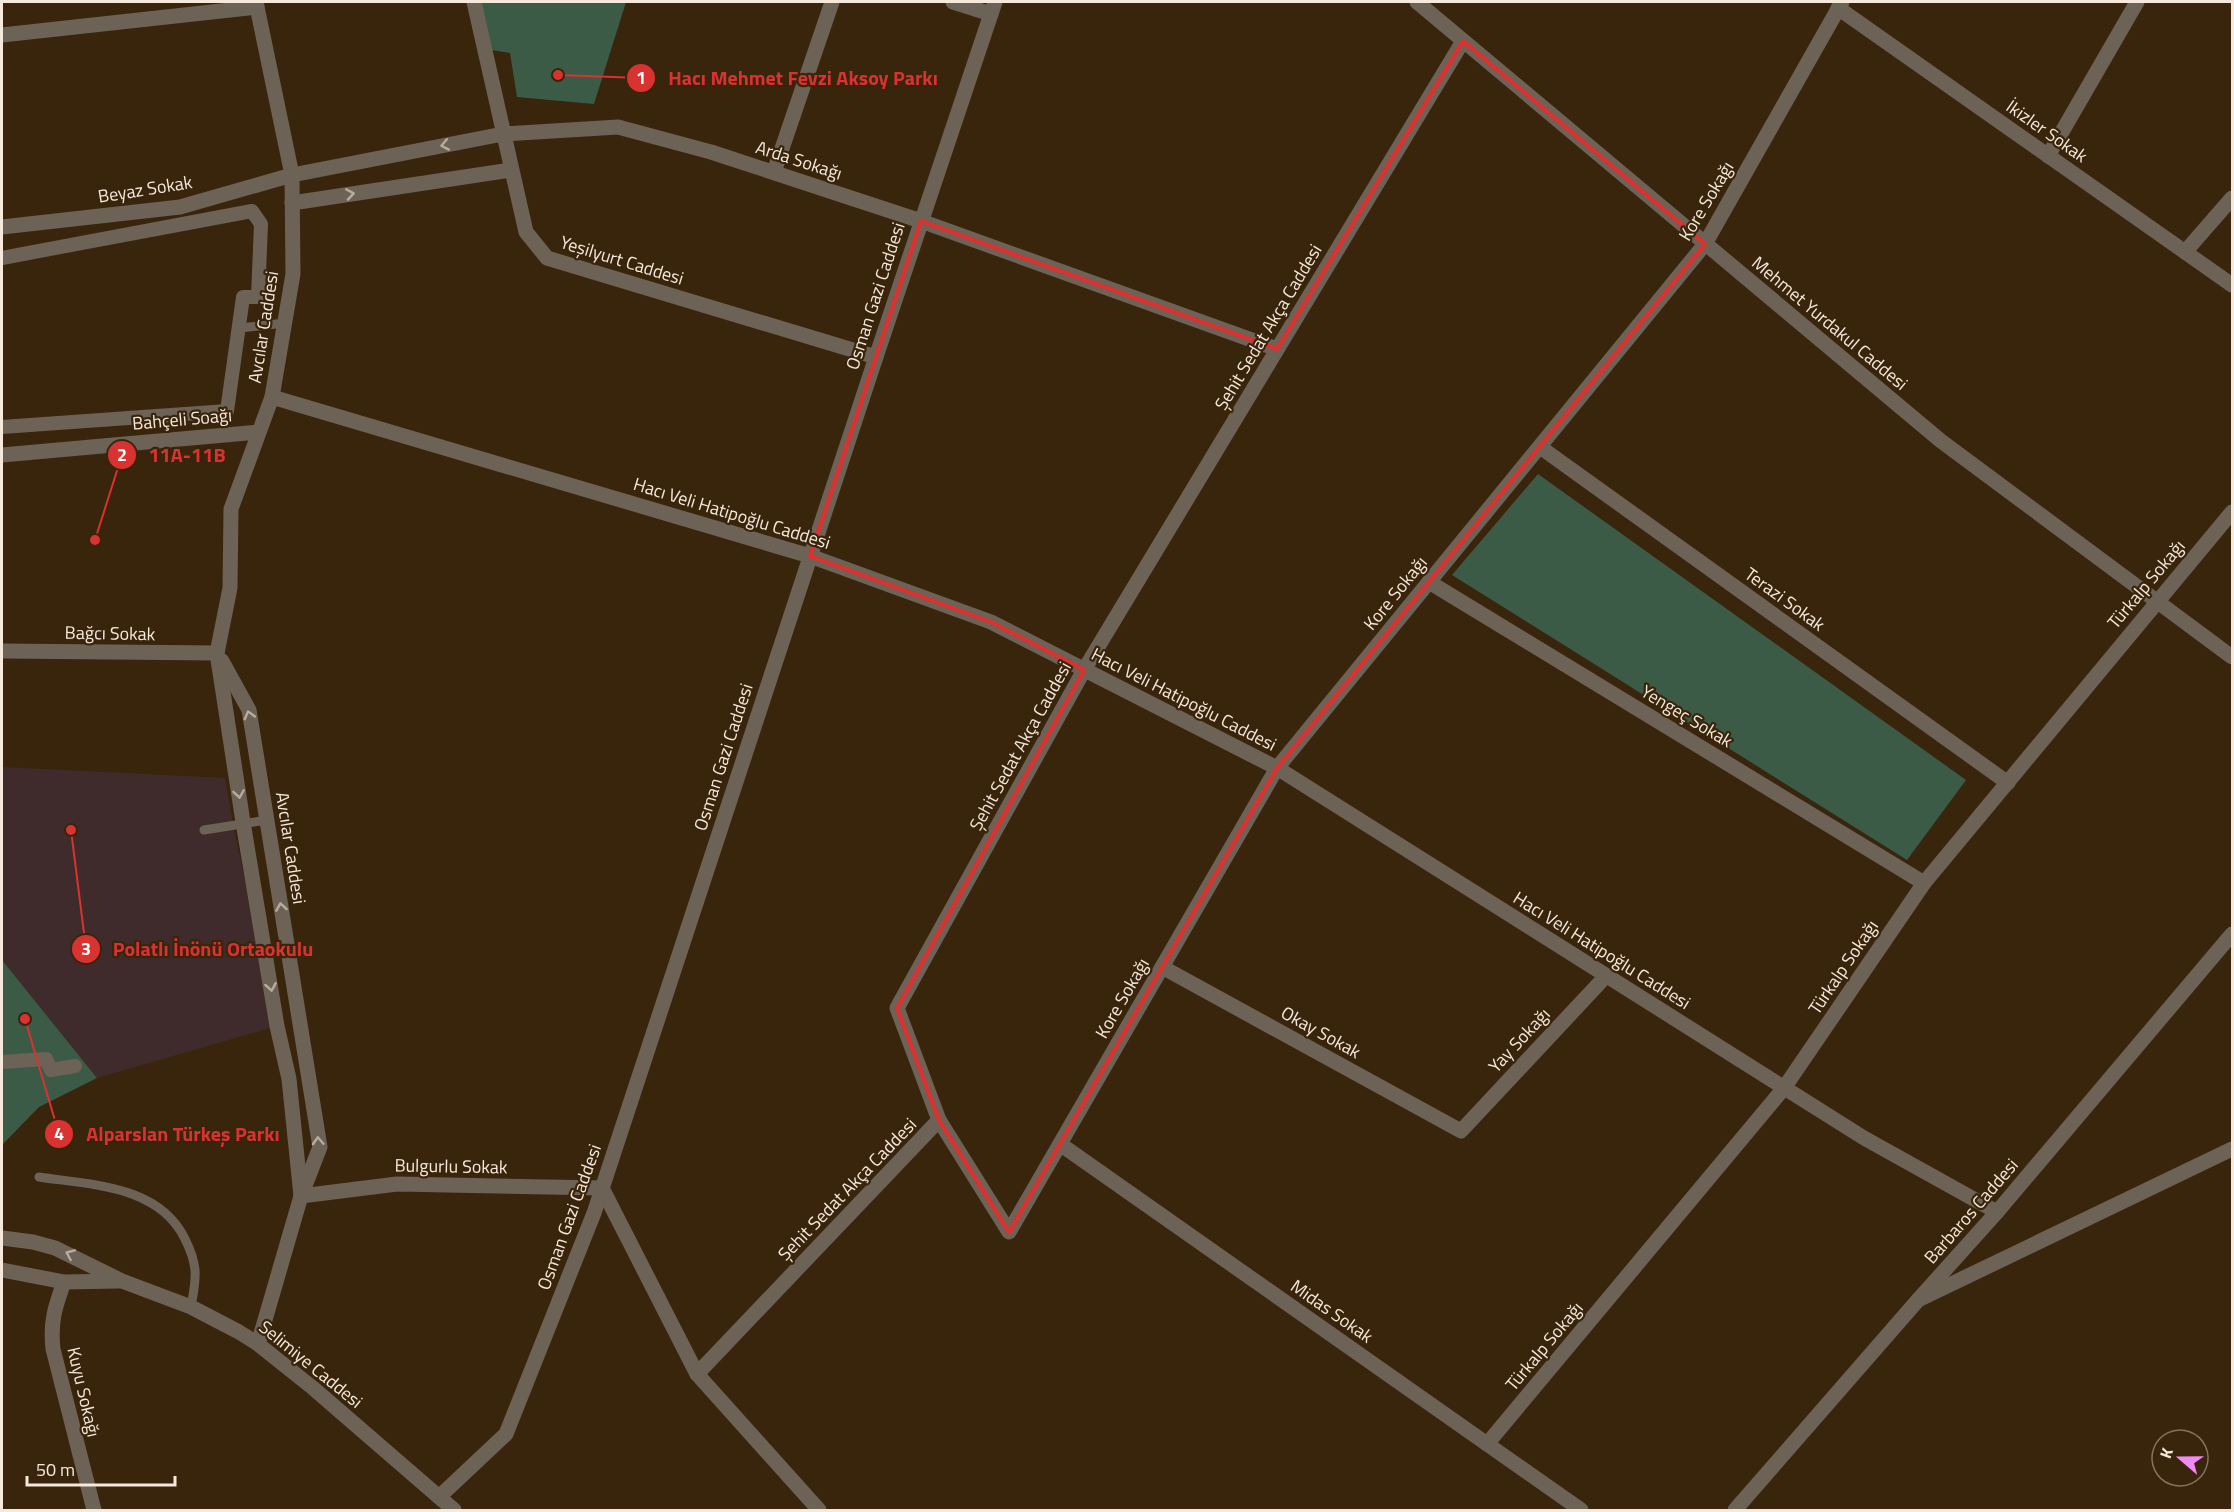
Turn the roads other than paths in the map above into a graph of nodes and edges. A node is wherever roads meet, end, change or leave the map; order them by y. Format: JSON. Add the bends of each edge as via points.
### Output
{"nodes":[{"id":1,"x":474,"y":2,"type":"edge"},
{"id":2,"x":832,"y":2,"type":"edge"},
{"id":3,"x":953,"y":2,"type":"edge"},
{"id":4,"x":1417,"y":2,"type":"edge"},
{"id":5,"x":2137,"y":2,"type":"edge"},
{"id":6,"x":256,"y":4,"type":"edge"},
{"id":7,"x":1840,"y":5,"type":"edge"},
{"id":8,"x":993,"y":8,"type":"edge"},
{"id":9,"x":2,"y":34,"type":"edge"},
{"id":10,"x":1463,"y":41,"type":"junction"},
{"id":11,"x":503,"y":134,"type":"junction"},
{"id":12,"x":2048,"y":156,"type":"junction"},
{"id":13,"x":511,"y":170,"type":"junction"},
{"id":14,"x":774,"y":172,"type":"junction"},
{"id":15,"x":292,"y":175,"type":"junction"},
{"id":16,"x":2232,"y":198,"type":"edge"},
{"id":17,"x":292,"y":203,"type":"junction"},
{"id":18,"x":921,"y":221,"type":"junction"},
{"id":19,"x":2,"y":227,"type":"edge"},
{"id":20,"x":1705,"y":244,"type":"junction"},
{"id":21,"x":2185,"y":252,"type":"junction"},
{"id":22,"x":2,"y":258,"type":"edge"},
{"id":23,"x":2232,"y":285,"type":"edge"},
{"id":24,"x":285,"y":323,"type":"junction"},
{"id":25,"x":240,"y":328,"type":"junction"},
{"id":26,"x":1277,"y":350,"type":"junction"},
{"id":27,"x":876,"y":357,"type":"junction"},
{"id":28,"x":272,"y":397,"type":"junction"},
{"id":29,"x":2,"y":427,"type":"edge"},
{"id":30,"x":259,"y":432,"type":"junction"},
{"id":31,"x":1540,"y":447,"type":"junction"},
{"id":32,"x":2,"y":454,"type":"edge"},
{"id":33,"x":2232,"y":512,"type":"edge"},
{"id":34,"x":810,"y":556,"type":"junction"},
{"id":35,"x":1429,"y":582,"type":"junction"},
{"id":36,"x":2157,"y":601,"type":"junction"},
{"id":37,"x":2,"y":651,"type":"edge"},
{"id":38,"x":217,"y":653,"type":"junction"},
{"id":39,"x":2232,"y":657,"type":"edge"},
{"id":40,"x":1084,"y":670,"type":"junction"},
{"id":41,"x":1277,"y":768,"type":"junction"},
{"id":42,"x":2008,"y":783,"type":"junction"},
{"id":43,"x":267,"y":820,"type":"junction"},
{"id":44,"x":243,"y":822,"type":"junction"},
{"id":45,"x":204,"y":830,"type":"dead end"},
{"id":46,"x":1924,"y":883,"type":"junction"},
{"id":47,"x":2232,"y":934,"type":"edge"},
{"id":48,"x":1162,"y":967,"type":"junction"},
{"id":49,"x":1606,"y":976,"type":"junction"},
{"id":50,"x":2,"y":1062,"type":"edge"},
{"id":51,"x":75,"y":1066,"type":"dead end"},
{"id":52,"x":1784,"y":1088,"type":"junction"},
{"id":53,"x":939,"y":1120,"type":"junction"},
{"id":54,"x":1461,"y":1131,"type":"joint"},
{"id":55,"x":1060,"y":1144,"type":"junction"},
{"id":56,"x":2232,"y":1149,"type":"edge"},
{"id":57,"x":39,"y":1177,"type":"dead end"},
{"id":58,"x":602,"y":1188,"type":"junction"},
{"id":59,"x":301,"y":1196,"type":"junction"},
{"id":60,"x":1997,"y":1212,"type":"junction"},
{"id":61,"x":2,"y":1238,"type":"edge"},
{"id":62,"x":2,"y":1270,"type":"edge"},
{"id":63,"x":122,"y":1281,"type":"junction"},
{"id":64,"x":64,"y":1282,"type":"junction"},
{"id":65,"x":1918,"y":1300,"type":"junction"},
{"id":66,"x":191,"y":1307,"type":"junction"},
{"id":67,"x":258,"y":1344,"type":"junction"},
{"id":68,"x":697,"y":1374,"type":"junction"},
{"id":69,"x":1487,"y":1444,"type":"junction"},
{"id":70,"x":439,"y":1497,"type":"junction"},
{"id":71,"x":94,"y":1510,"type":"edge"},
{"id":72,"x":454,"y":1510,"type":"edge"},
{"id":73,"x":819,"y":1510,"type":"edge"},
{"id":74,"x":1581,"y":1510,"type":"edge"},
{"id":75,"x":1735,"y":1510,"type":"edge"}],
"edges":[{"from":1,"to":11,"type":"street","name":"Yeşilyurt Caddesi"},
{"from":2,"to":14,"type":"street"},
{"from":3,"to":8,"type":"street"},
{"from":4,"to":10,"type":"street","name":"Mehmet Yurdakul Caddesi"},
{"from":5,"to":12,"type":"street"},
{"from":6,"to":9,"type":"street"},
{"from":6,"to":15,"type":"street","name":"Avcılar Caddesi"},
{"from":7,"to":12,"type":"street","name":"İkizler Sokak"},
{"from":7,"to":20,"type":"street","name":"Kore Sokağı"},
{"from":8,"to":18,"type":"street","name":"Osman Gazi Caddesi"},
{"from":10,"to":20,"type":"street","name":"Mehmet Yurdakul Caddesi"},
{"from":10,"to":26,"type":"street","name":"Şehit Sedat Akça Caddesi"},
{"from":11,"to":13,"type":"street","name":"Yeşilyurt Caddesi"},
{"from":11,"to":14,"type":"street","name":"Arda Sokağı","via":[[618,127]]},
{"from":11,"to":15,"type":"street","name":"Arda Sokağı","one_way":true},
{"from":12,"to":21,"type":"street","name":"İkizler Sokak"},
{"from":17,"to":13,"type":"street","one_way":true},
{"from":13,"to":27,"type":"street","name":"Yeşilyurt Caddesi","via":[[526,232],[547,258]]},
{"from":14,"to":18,"type":"street","name":"Arda Sokağı"},
{"from":15,"to":17,"type":"street","name":"Avcılar Caddesi"},
{"from":15,"to":19,"type":"street","name":"Beyaz Sokak","via":[[180,207]]},
{"from":16,"to":21,"type":"street"},
{"from":17,"to":24,"type":"street","name":"Avcılar Caddesi","via":[[293,274]]},
{"from":18,"to":26,"type":"street","name":"Arda Sokağı"},
{"from":18,"to":27,"type":"street","name":"Osman Gazi Caddesi"},
{"from":20,"to":31,"type":"street","name":"Kore Sokağı"},
{"from":20,"to":36,"type":"street","name":"Mehmet Yurdakul Caddesi","via":[[1941,441]]},
{"from":21,"to":23,"type":"street","name":"İkizler Sokak"},
{"from":22,"to":25,"type":"street","via":[[252,211],[261,224],[258,297],[243,297]]},
{"from":24,"to":25,"type":"lane"},
{"from":24,"to":28,"type":"street","name":"Avcılar Caddesi"},
{"from":25,"to":29,"type":"street","via":[[227,411]]},
{"from":26,"to":40,"type":"street","name":"Şehit Sedat Akça Caddesi"},
{"from":27,"to":34,"type":"street","name":"Osman Gazi Caddesi"},
{"from":28,"to":30,"type":"street","name":"Avcılar Caddesi"},
{"from":28,"to":34,"type":"street","name":"Hacı Veli Hatipoğlu Caddesi"},
{"from":30,"to":32,"type":"street","name":"Bahçeli Soağı"},
{"from":30,"to":38,"type":"street","name":"Avcılar Caddesi","via":[[231,509],[230,588]]},
{"from":31,"to":35,"type":"street","name":"Kore Sokağı"},
{"from":31,"to":42,"type":"street","name":"Terazi Sokak"},
{"from":33,"to":36,"type":"street","name":"Türkalp Sokağı"},
{"from":34,"to":40,"type":"street","name":"Hacı Veli Hatipoğlu Caddesi","via":[[991,622]]},
{"from":34,"to":58,"type":"street","name":"Osman Gazi Caddesi"},
{"from":35,"to":41,"type":"street","name":"Kore Sokağı"},
{"from":35,"to":46,"type":"street","name":"Yengeç Sokak"},
{"from":36,"to":39,"type":"street","name":"Mehmet Yurdakul Caddesi"},
{"from":36,"to":42,"type":"street","name":"Türkalp Sokağı"},
{"from":37,"to":38,"type":"street","name":"Bağcı Sokak"},
{"from":43,"to":38,"type":"street","name":"Avcılar Caddesi","one_way":true,"via":[[249,710]]},
{"from":38,"to":44,"type":"street","name":"Avcılar Caddesi","one_way":true},
{"from":40,"to":41,"type":"street","name":"Hacı Veli Hatipoğlu Caddesi"},
{"from":40,"to":53,"type":"street","name":"Şehit Sedat Akça Caddesi","via":[[897,1008]]},
{"from":41,"to":48,"type":"street","name":"Kore Sokağı"},
{"from":41,"to":49,"type":"street","name":"Hacı Veli Hatipoğlu Caddesi"},
{"from":42,"to":46,"type":"street","name":"Türkalp Sokağı"},
{"from":43,"to":44,"type":"lane"},
{"from":59,"to":43,"type":"street","name":"Avcılar Caddesi","one_way":true,"via":[[320,1147]]},
{"from":44,"to":45,"type":"lane"},
{"from":44,"to":59,"type":"street","name":"Avcılar Caddesi","one_way":true,"via":[[289,1079]]},
{"from":46,"to":52,"type":"street","name":"Türkalp Sokağı"},
{"from":47,"to":60,"type":"street","name":"Barbaros Caddesi"},
{"from":48,"to":54,"type":"street","name":"Okay Sokak"},
{"from":48,"to":55,"type":"street","name":"Kore Sokağı"},
{"from":49,"to":52,"type":"street","name":"Hacı Veli Hatipoğlu Caddesi"},
{"from":49,"to":54,"type":"street","name":"Yay Sokağı"},
{"from":50,"to":51,"type":"street","via":[[46,1059],[51,1070]]},
{"from":52,"to":60,"type":"street","name":"Hacı Veli Hatipoğlu Caddesi"},
{"from":52,"to":69,"type":"street","name":"Türkalp Sokağı"},
{"from":53,"to":55,"type":"street","name":"Kore Sokağı","via":[[1009,1232]]},
{"from":53,"to":68,"type":"street","name":"Şehit Sedat Akça Caddesi"},
{"from":55,"to":69,"type":"street","name":"Midas Sokak"},
{"from":56,"to":65,"type":"street"},
{"from":57,"to":66,"type":"lane","via":[[117,1189],[166,1212],[179,1226],[193,1257],[196,1272]]},
{"from":58,"to":59,"type":"street","name":"Bulgurlu Sokak","via":[[397,1184]]},
{"from":58,"to":68,"type":"street"},
{"from":58,"to":70,"type":"street","name":"Osman Gazi Caddesi","via":[[506,1434]]},
{"from":59,"to":67,"type":"street","name":"Avcılar Caddesi"},
{"from":60,"to":65,"type":"street","name":"Barbaros Caddesi"},
{"from":63,"to":61,"type":"street","name":"Selimiye Caddesi","one_way":true,"via":[[55,1248]]},
{"from":62,"to":64,"type":"street","name":"Selimiye Caddesi"},
{"from":63,"to":64,"type":"street","name":"Selimiye Caddesi"},
{"from":63,"to":66,"type":"street","name":"Selimiye Caddesi"},
{"from":64,"to":71,"type":"street","name":"Kuyu Sokağı","via":[[51,1327],[53,1349]]},
{"from":65,"to":75,"type":"street","name":"Barbaros Caddesi"},
{"from":66,"to":67,"type":"street","name":"Selimiye Caddesi"},
{"from":67,"to":70,"type":"street","name":"Selimiye Caddesi"},
{"from":68,"to":73,"type":"street"},
{"from":69,"to":74,"type":"street","name":"Midas Sokak"},
{"from":70,"to":72,"type":"street","name":"Selimiye Caddesi"}]}
